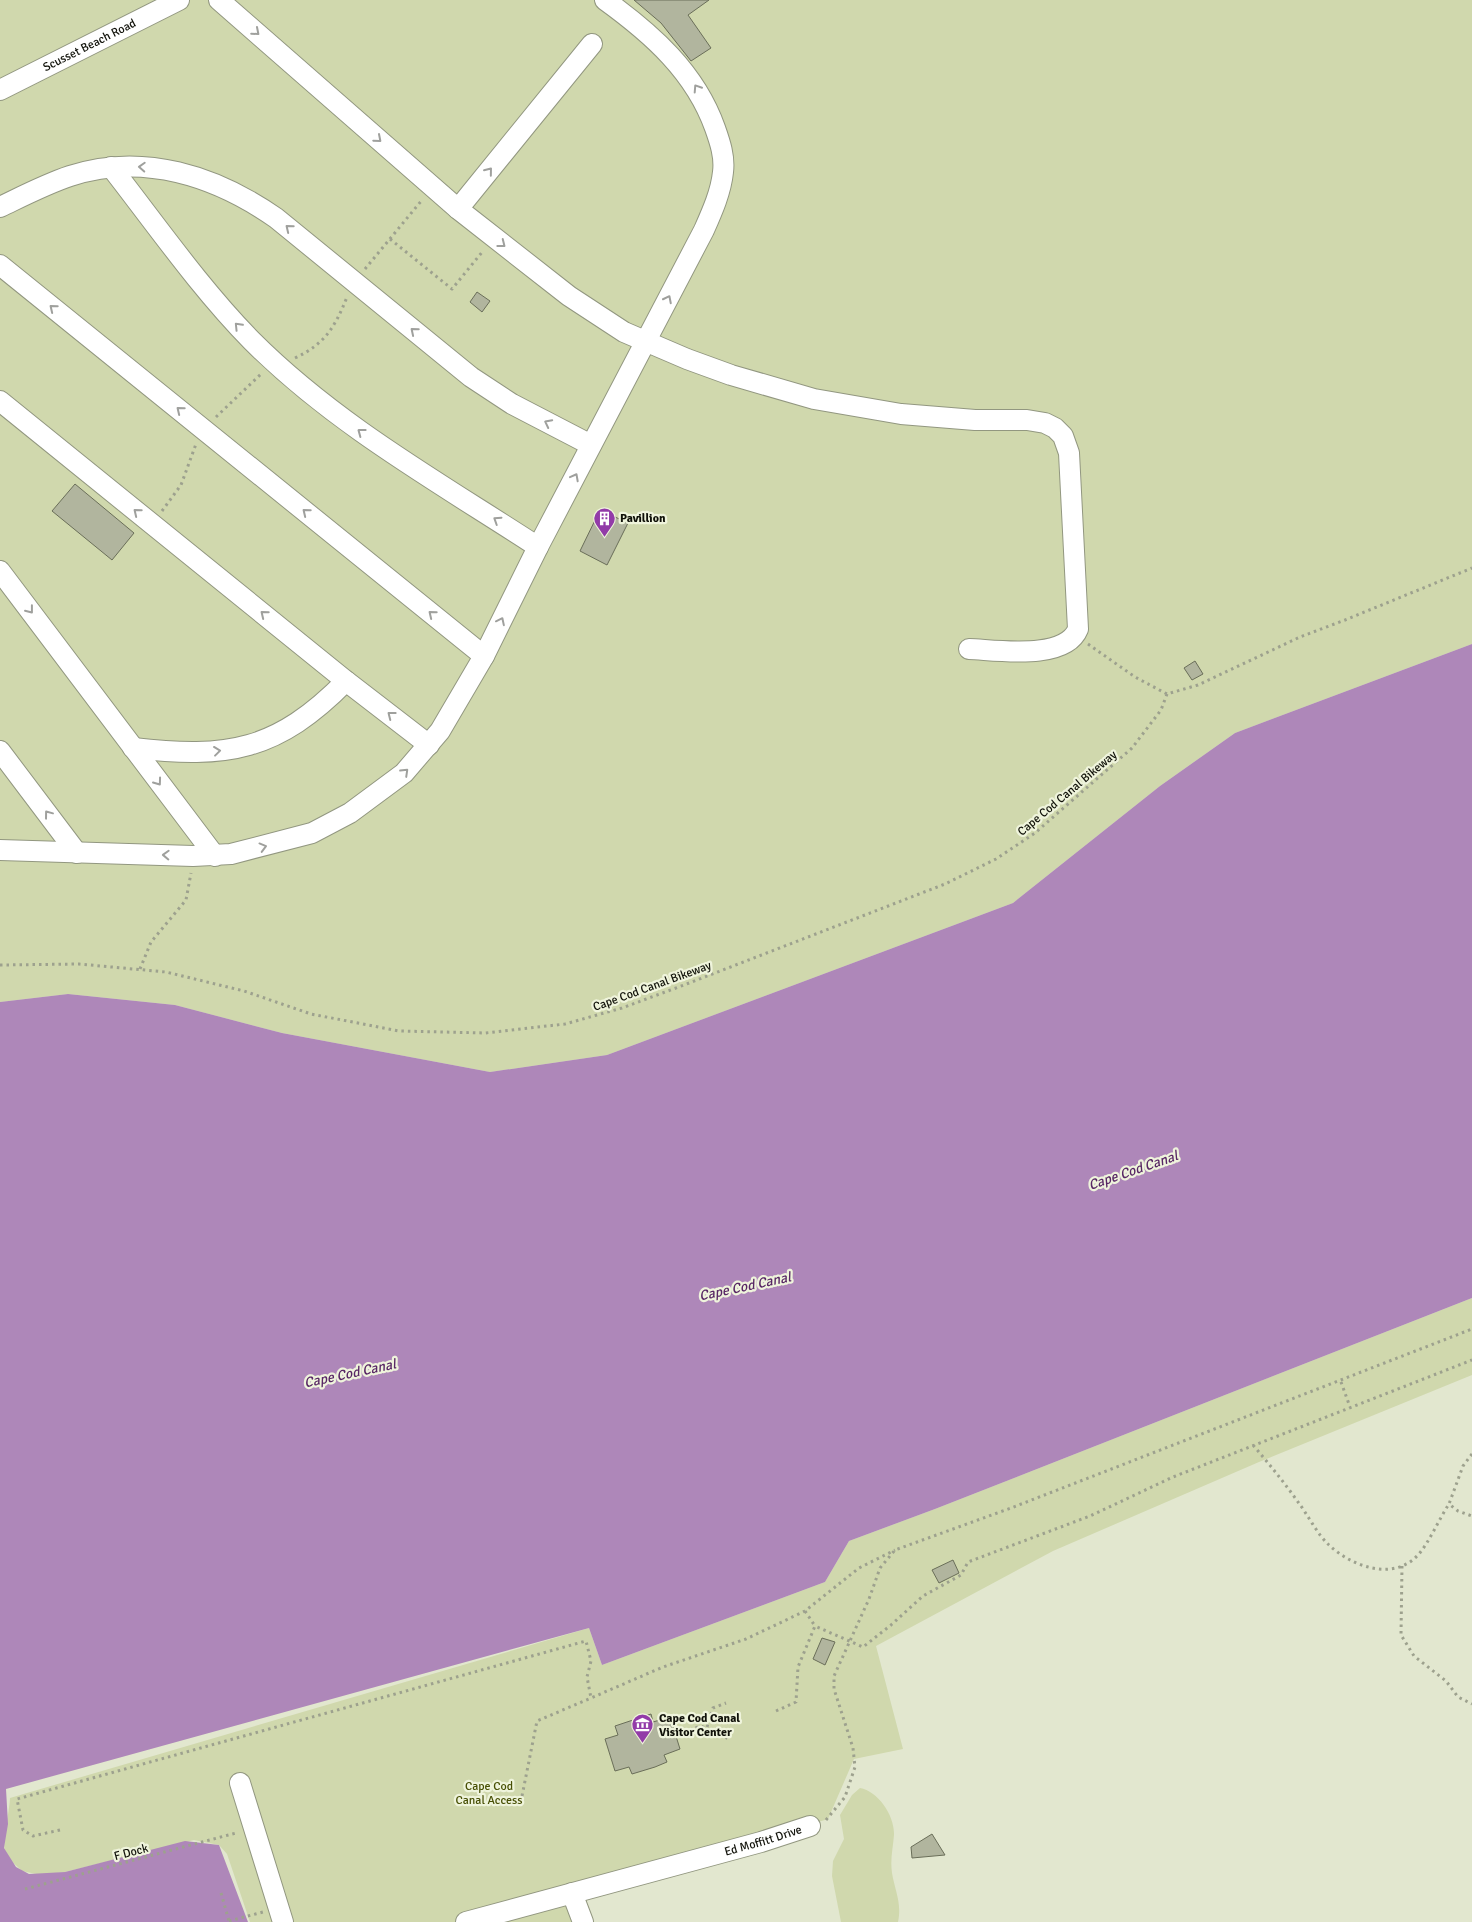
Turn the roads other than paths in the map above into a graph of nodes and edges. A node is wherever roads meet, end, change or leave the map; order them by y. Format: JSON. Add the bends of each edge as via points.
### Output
{"nodes":[{"id":1,"x":179,"y":0,"type":"edge"},
{"id":2,"x":219,"y":0,"type":"edge"},
{"id":3,"x":605,"y":0,"type":"edge"},
{"id":4,"x":592,"y":44,"type":"dead end"},
{"id":5,"x":0,"y":90,"type":"edge"},
{"id":6,"x":111,"y":167,"type":"junction"},
{"id":7,"x":0,"y":207,"type":"edge"},
{"id":8,"x":458,"y":209,"type":"junction"},
{"id":9,"x":0,"y":265,"type":"edge"},
{"id":10,"x":646,"y":342,"type":"junction"},
{"id":11,"x":0,"y":401,"type":"edge"},
{"id":12,"x":591,"y":445,"type":"junction"},
{"id":13,"x":538,"y":547,"type":"junction"},
{"id":14,"x":1,"y":574,"type":"edge"},
{"id":15,"x":969,"y":649,"type":"dead end"},
{"id":16,"x":484,"y":656,"type":"junction"},
{"id":17,"x":346,"y":681,"type":"junction"},
{"id":18,"x":429,"y":745,"type":"junction"},
{"id":19,"x":133,"y":748,"type":"junction"},
{"id":20,"x":0,"y":751,"type":"edge"},
{"id":21,"x":0,"y":850,"type":"edge"},
{"id":22,"x":77,"y":852,"type":"junction"},
{"id":23,"x":215,"y":856,"type":"junction"},
{"id":24,"x":240,"y":1783,"type":"dead end"},
{"id":25,"x":810,"y":1826,"type":"road end"},
{"id":26,"x":572,"y":1893,"type":"junction"},
{"id":27,"x":277,"y":1916,"type":"edge"},
{"id":28,"x":466,"y":1922,"type":"edge"},
{"id":29,"x":583,"y":1922,"type":"edge"}],
"edges":[{"from":1,"to":5,"type":"street","name":"Scusset Beach Road"},
{"from":2,"to":8,"type":"street","one_way":true},
{"from":10,"to":3,"type":"street","one_way":true,"via":[[713,210],[724,172],[723,154],[707,108],[690,78],[653,40]]},
{"from":8,"to":4,"type":"street","one_way":true},
{"from":6,"to":7,"type":"street","via":[[64,178]]},
{"from":12,"to":6,"type":"street","one_way":true,"via":[[512,404],[471,377],[256,204],[234,191],[183,172]]},
{"from":13,"to":6,"type":"street","one_way":true,"via":[[381,447],[279,365],[206,291]]},
{"from":8,"to":10,"type":"street","one_way":true,"via":[[588,310]]},
{"from":16,"to":9,"type":"street","one_way":true},
{"from":10,"to":12,"type":"street"},
{"from":10,"to":15,"type":"street","via":[[740,378],[856,408],[975,420],[1027,420],[1055,428],[1069,453],[1079,622],[1075,635],[1058,646],[1038,651]]},
{"from":17,"to":11,"type":"street","one_way":true},
{"from":13,"to":12,"type":"street","one_way":true},
{"from":16,"to":13,"type":"street","one_way":true},
{"from":14,"to":19,"type":"street","one_way":true},
{"from":16,"to":18,"type":"street"},
{"from":18,"to":17,"type":"street","one_way":true},
{"from":19,"to":17,"type":"street","one_way":true,"via":[[208,752],[260,742],[307,717]]},
{"from":23,"to":18,"type":"street","one_way":true,"via":[[252,850],[312,833],[350,813],[391,784]]},
{"from":19,"to":23,"type":"street","one_way":true},
{"from":22,"to":20,"type":"street","one_way":true},
{"from":21,"to":22,"type":"street"},
{"from":23,"to":22,"type":"street","one_way":true},
{"from":24,"to":27,"type":"street"},
{"from":25,"to":26,"type":"street","name":"Ed Moffitt Drive"},
{"from":26,"to":28,"type":"street","name":"Ed Moffitt Drive"},
{"from":26,"to":29,"type":"street"}]}
